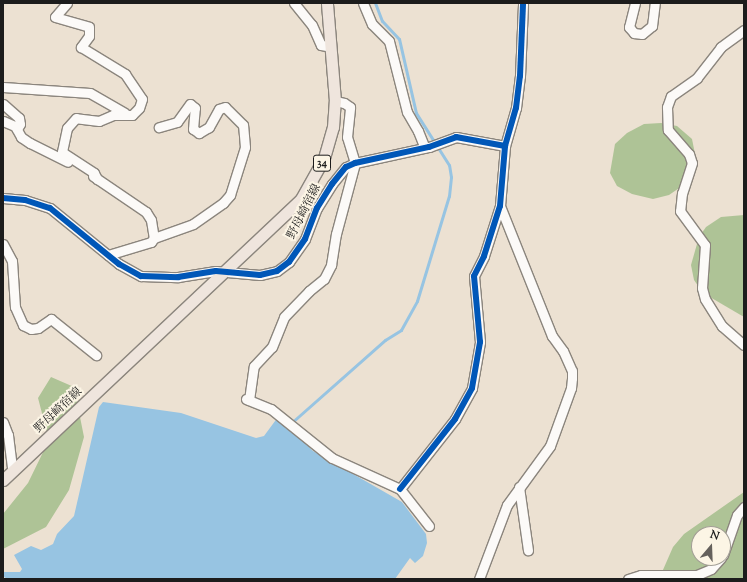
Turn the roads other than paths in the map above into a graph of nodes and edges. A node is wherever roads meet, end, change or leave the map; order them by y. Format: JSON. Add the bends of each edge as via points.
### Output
{"nodes":[{"id":1,"x":67,"y":3,"type":"edge"},
{"id":2,"x":294,"y":3,"type":"edge"},
{"id":3,"x":327,"y":3,"type":"edge"},
{"id":4,"x":363,"y":3,"type":"edge"},
{"id":5,"x":523,"y":3,"type":"edge"},
{"id":6,"x":635,"y":3,"type":"edge"},
{"id":7,"x":654,"y":3,"type":"edge"},
{"id":8,"x":744,"y":30,"type":"edge"},
{"id":9,"x":332,"y":47,"type":"junction"},
{"id":10,"x":3,"y":87,"type":"edge"},
{"id":11,"x":335,"y":101,"type":"junction"},
{"id":12,"x":3,"y":104,"type":"edge"},
{"id":13,"x":125,"y":113,"type":"junction"},
{"id":14,"x":3,"y":121,"type":"edge"},
{"id":15,"x":159,"y":127,"type":"dead end"},
{"id":16,"x":17,"y":129,"type":"junction"},
{"id":17,"x":505,"y":146,"type":"junction"},
{"id":18,"x":427,"y":147,"type":"junction"},
{"id":19,"x":355,"y":163,"type":"junction"},
{"id":20,"x":97,"y":179,"type":"junction"},
{"id":21,"x":3,"y":198,"type":"edge"},
{"id":22,"x":500,"y":206,"type":"junction"},
{"id":23,"x":154,"y":238,"type":"junction"},
{"id":24,"x":3,"y":244,"type":"edge"},
{"id":25,"x":108,"y":256,"type":"junction"},
{"id":26,"x":226,"y":271,"type":"junction"},
{"id":27,"x":744,"y":345,"type":"edge"},
{"id":28,"x":96,"y":355,"type":"dead end"},
{"id":29,"x":3,"y":422,"type":"edge"},
{"id":30,"x":12,"y":470,"type":"junction"},
{"id":31,"x":3,"y":480,"type":"edge"},
{"id":32,"x":519,"y":487,"type":"junction"},
{"id":33,"x":400,"y":489,"type":"junction"},
{"id":34,"x":744,"y":507,"type":"edge"},
{"id":35,"x":428,"y":526,"type":"dead end"},
{"id":36,"x":731,"y":532,"type":"edge"},
{"id":37,"x":528,"y":550,"type":"dead end"},
{"id":38,"x":714,"y":566,"type":"edge"},
{"id":39,"x":479,"y":579,"type":"edge"},
{"id":40,"x":628,"y":579,"type":"edge"}],
"edges":[{"from":1,"to":13,"type":"street","via":[[55,17],[89,27],[89,36],[80,47],[125,74],[141,95],[141,103],[136,112]]},
{"from":2,"to":9,"type":"street","via":[[312,25],[321,45]]},
{"from":3,"to":9,"type":"main road","name":"野母崎宿線","number":"34"},
{"from":4,"to":18,"type":"street","via":[[372,24],[389,41],[407,112]]},
{"from":5,"to":17,"type":"street","via":[[516,108]]},
{"from":6,"to":7,"type":"street","via":[[629,27],[634,33],[642,34],[652,26]]},
{"from":8,"to":27,"type":"street","via":[[721,47],[697,78],[676,91],[667,107],[668,130],[676,143],[689,154],[692,163],[682,193],[680,211],[705,245],[702,279],[705,299],[722,326]]},
{"from":9,"to":11,"type":"main road","name":"野母崎宿線","number":"34"},
{"from":10,"to":13,"type":"street","via":[[90,93]]},
{"from":11,"to":19,"type":"street","via":[[350,107],[347,136]]},
{"from":11,"to":26,"type":"main road","name":"野母崎宿線","number":"34","via":[[328,148],[301,198]]},
{"from":12,"to":16,"type":"street","via":[[19,118],[20,124]]},
{"from":13,"to":20,"type":"street","via":[[109,116],[100,121],[76,118],[65,133],[62,152],[94,173]]},
{"from":14,"to":16,"type":"street"},
{"from":15,"to":23,"type":"street","via":[[177,122],[190,104],[195,108],[193,129],[199,133],[210,127],[219,109],[225,106],[243,125],[245,147],[230,195],[223,203],[193,224]]},
{"from":16,"to":20,"type":"street","via":[[30,143]]},
{"from":17,"to":18,"type":"street","name":"野母崎宿線","number":"34","via":[[469,138],[456,138]]},
{"from":17,"to":22,"type":"street"},
{"from":18,"to":19,"type":"street","name":"野母崎宿線","number":"34"},
{"from":19,"to":26,"type":"street","name":"野母崎宿線","number":"34","via":[[346,168],[332,184],[317,208],[300,247],[282,268],[260,275]]},
{"from":19,"to":33,"type":"street","via":[[336,234],[331,265],[324,279],[308,291],[284,317],[272,347],[254,366],[248,400],[271,409],[332,458]]},
{"from":20,"to":23,"type":"street","via":[[146,212]]},
{"from":21,"to":25,"type":"street","name":"野母崎宿線","via":[[25,200],[50,208]]},
{"from":22,"to":32,"type":"street","via":[[552,336],[563,351],[572,371],[571,388],[550,446]]},
{"from":22,"to":33,"type":"street","via":[[484,256],[474,276],[480,342],[472,388],[455,419]]},
{"from":23,"to":25,"type":"street","via":[[145,246]]},
{"from":24,"to":28,"type":"street","via":[[12,261],[15,307],[23,325],[31,329],[38,328],[51,319]]},
{"from":25,"to":26,"type":"street","name":"野母崎宿線","via":[[131,272],[149,278],[178,278]]},
{"from":26,"to":30,"type":"main road","name":"野母崎宿線","number":"34"},
{"from":29,"to":30,"type":"street","via":[[8,435]]},
{"from":30,"to":31,"type":"main road","name":"野母崎宿線","number":"34"},
{"from":32,"to":37,"type":"street"},
{"from":32,"to":39,"type":"street","via":[[507,505]]},
{"from":33,"to":35,"type":"street"},
{"from":34,"to":36,"type":"street","via":[[737,515]]},
{"from":38,"to":40,"type":"street","via":[[697,575],[641,575]]}]}
